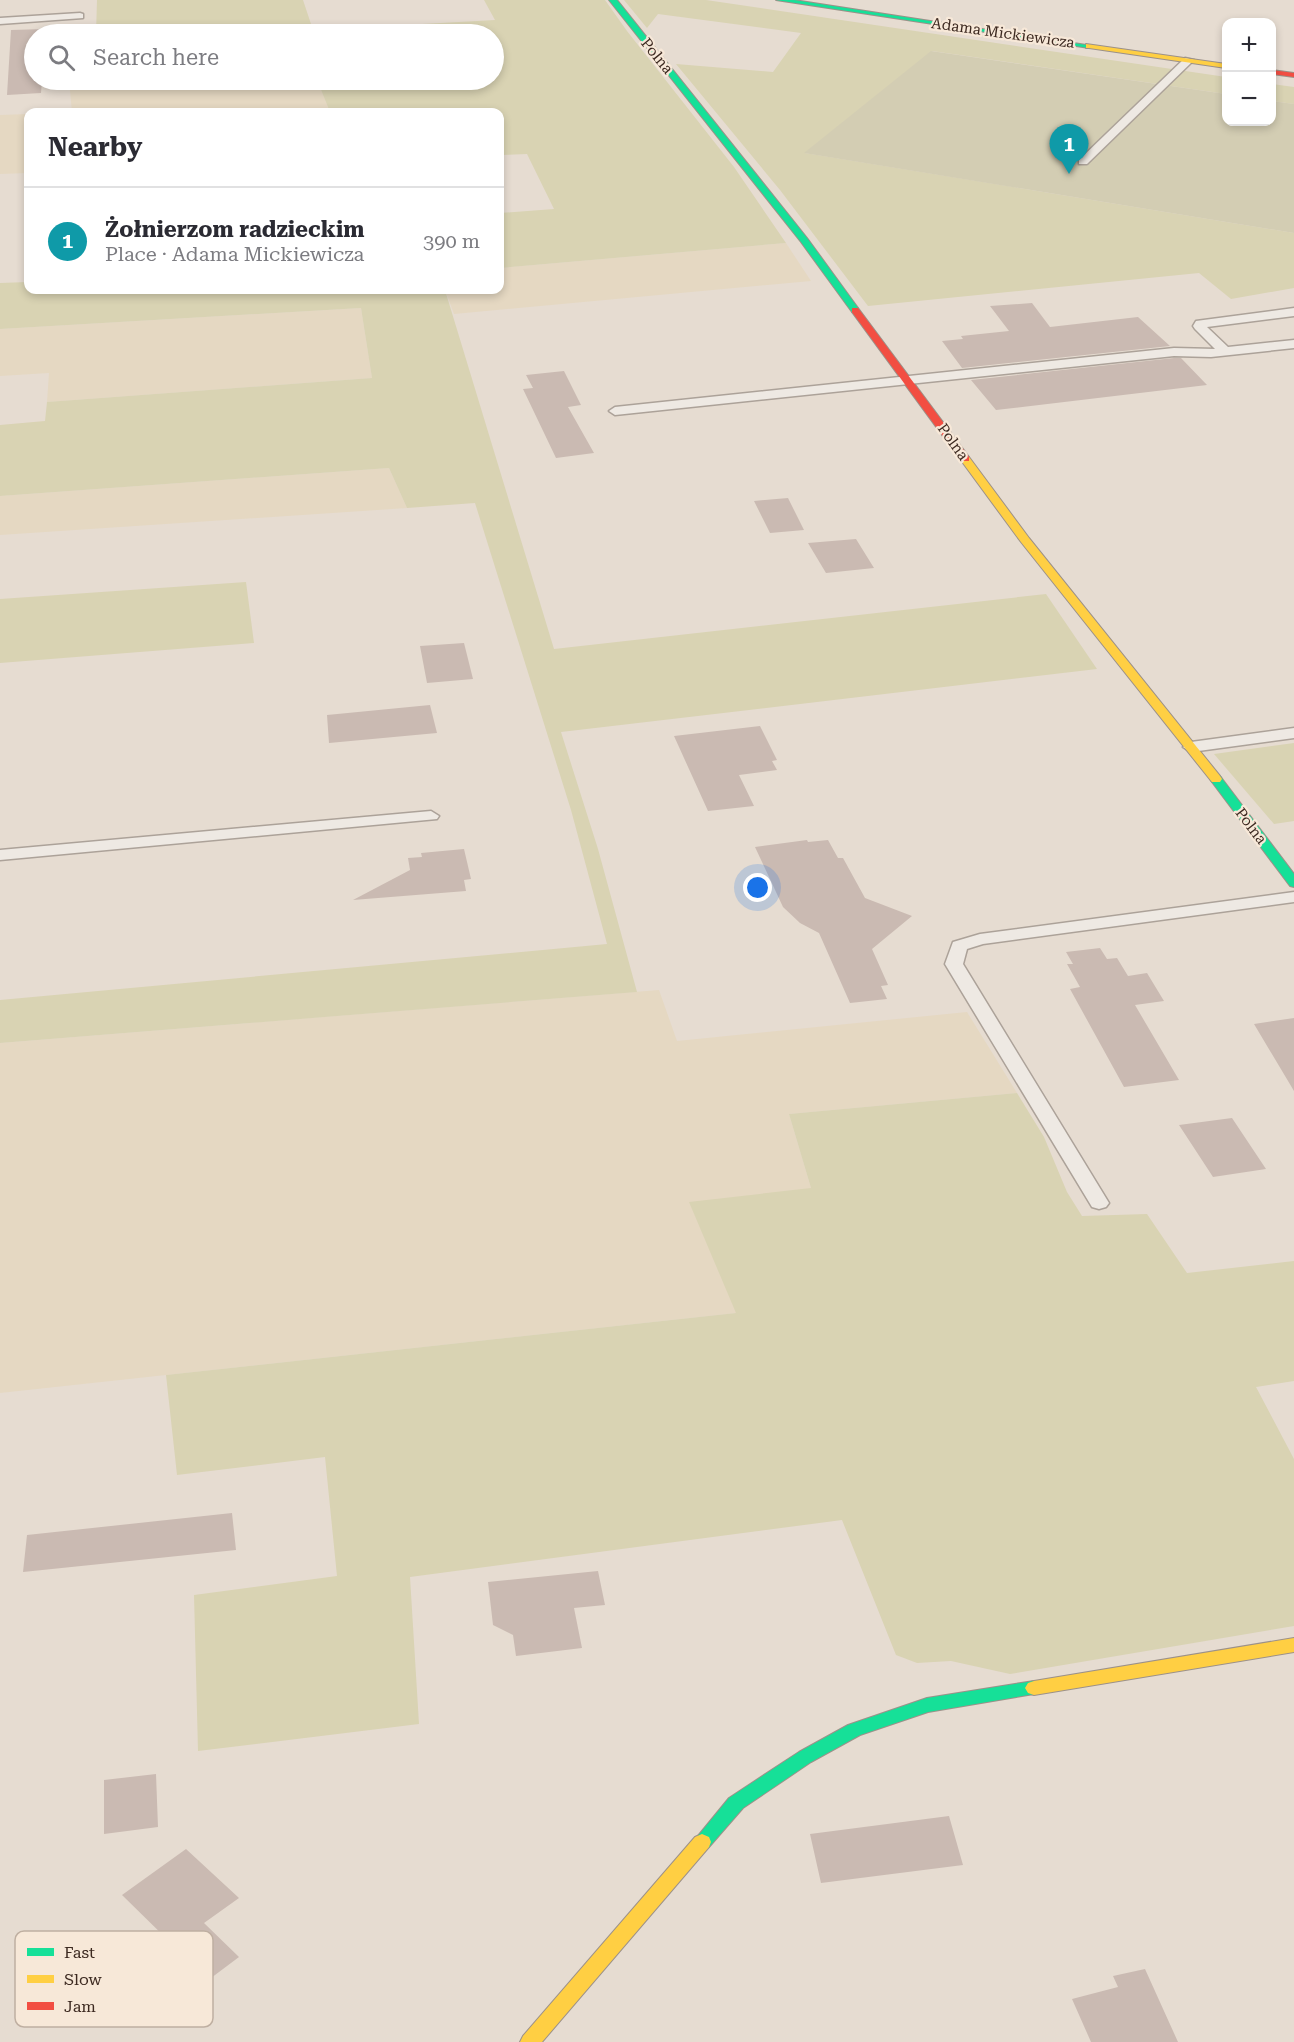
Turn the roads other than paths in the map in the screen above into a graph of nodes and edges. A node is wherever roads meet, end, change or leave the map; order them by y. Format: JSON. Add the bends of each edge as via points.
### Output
{"nodes":[{"id":1,"x":613,"y":0,"type":"edge"},
{"id":2,"x":780,"y":0,"type":"edge"},
{"id":3,"x":80,"y":16,"type":"dead end"},
{"id":4,"x":0,"y":21,"type":"edge"},
{"id":5,"x":1189,"y":60,"type":"junction"},
{"id":6,"x":1222,"y":65,"type":"edge"},
{"id":7,"x":1276,"y":73,"type":"edge"},
{"id":8,"x":1294,"y":75,"type":"edge"},
{"id":9,"x":1083,"y":162,"type":"dead end"},
{"id":10,"x":1294,"y":312,"type":"edge"},
{"id":11,"x":1294,"y":344,"type":"edge"},
{"id":12,"x":1226,"y":352,"type":"junction"},
{"id":13,"x":908,"y":381,"type":"junction"},
{"id":14,"x":615,"y":411,"type":"dead end"},
{"id":15,"x":1294,"y":733,"type":"edge"},
{"id":16,"x":1191,"y":747,"type":"junction"},
{"id":17,"x":430,"y":816,"type":"dead end"},
{"id":18,"x":0,"y":855,"type":"edge"},
{"id":19,"x":1294,"y":882,"type":"edge"},
{"id":20,"x":1294,"y":897,"type":"edge"},
{"id":21,"x":1099,"y":1203,"type":"dead end"},
{"id":22,"x":1294,"y":1646,"type":"edge"},
{"id":23,"x":530,"y":2042,"type":"edge"}],
"edges":[{"from":1,"to":13,"type":"street","name":"Polna","via":[[804,240]]},
{"from":2,"to":5,"type":"street","name":"Adama Mickiewicza"},
{"from":3,"to":4,"type":"lane"},
{"from":5,"to":6,"type":"street","name":"Adama Mickiewicza"},
{"from":5,"to":9,"type":"lane"},
{"from":7,"to":8,"type":"street"},
{"from":10,"to":12,"type":"lane","via":[[1200,324]]},
{"from":11,"to":12,"type":"lane"},
{"from":12,"to":13,"type":"lane","via":[[1174,352]]},
{"from":13,"to":14,"type":"lane"},
{"from":13,"to":16,"type":"street","name":"Polna","via":[[1025,540]]},
{"from":15,"to":16,"type":"lane"},
{"from":16,"to":19,"type":"street","name":"Polna"},
{"from":17,"to":18,"type":"lane"},
{"from":20,"to":21,"type":"lane","via":[[980,939],[959,946],[954,963]]},
{"from":22,"to":23,"type":"street","via":[[927,1705],[854,1730],[805,1756],[736,1803]]}]}
